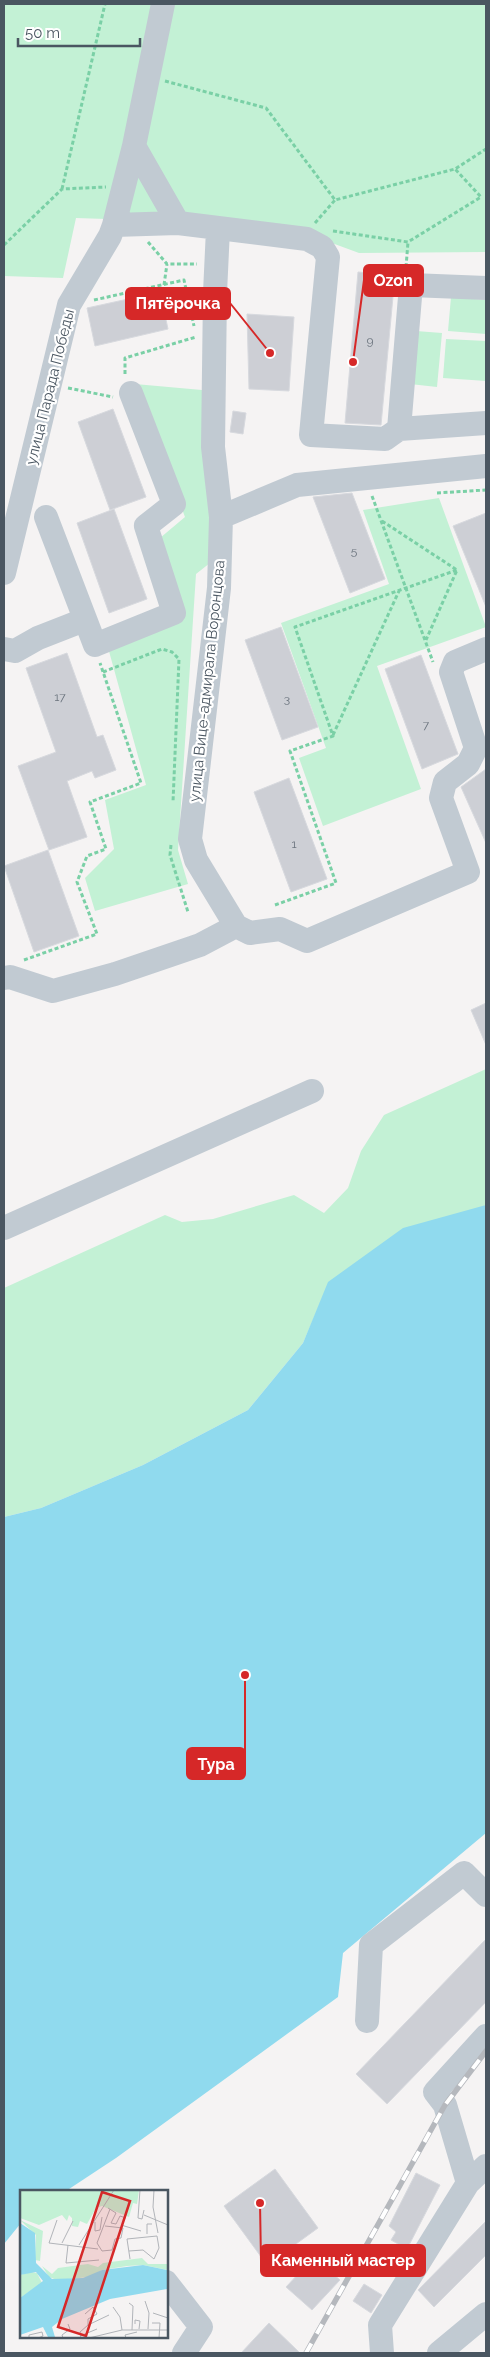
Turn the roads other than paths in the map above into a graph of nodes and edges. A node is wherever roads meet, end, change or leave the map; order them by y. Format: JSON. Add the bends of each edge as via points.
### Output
{"nodes":[{"id":1,"x":163,"y":4,"type":"edge"},
{"id":2,"x":134,"y":146,"type":"junction"},
{"id":3,"x":178,"y":223,"type":"junction"},
{"id":4,"x":124,"y":225,"type":"junction"},
{"id":5,"x":218,"y":229,"type":"junction"},
{"id":6,"x":486,"y":288,"type":"edge"},
{"id":7,"x":128,"y":388,"type":"road end"},
{"id":8,"x":486,"y":423,"type":"edge"},
{"id":9,"x":399,"y":429,"type":"junction"},
{"id":10,"x":486,"y":466,"type":"edge"},
{"id":11,"x":221,"y":517,"type":"junction"},
{"id":12,"x":46,"y":518,"type":"dead end"},
{"id":13,"x":4,"y":573,"type":"edge"},
{"id":14,"x":84,"y":620,"type":"junction"},
{"id":15,"x":4,"y":649,"type":"edge"},
{"id":16,"x":486,"y":649,"type":"edge"},
{"id":17,"x":236,"y":926,"type":"junction"},
{"id":18,"x":4,"y":978,"type":"edge"},
{"id":19,"x":312,"y":1091,"type":"dead end"},
{"id":20,"x":4,"y":1228,"type":"edge"},
{"id":21,"x":486,"y":1895,"type":"edge"},
{"id":22,"x":367,"y":2021,"type":"dead end"},
{"id":23,"x":486,"y":2036,"type":"edge"},
{"id":24,"x":486,"y":2166,"type":"edge"},
{"id":25,"x":468,"y":2183,"type":"junction"},
{"id":26,"x":168,"y":2285,"type":"edge"},
{"id":27,"x":486,"y":2314,"type":"edge"},
{"id":28,"x":184,"y":2353,"type":"edge"},
{"id":29,"x":382,"y":2353,"type":"edge"},
{"id":30,"x":439,"y":2353,"type":"edge"}],
"edges":[{"from":1,"to":2,"type":"street","name":"улица Парада Победы"},
{"from":2,"to":3,"type":"street"},
{"from":2,"to":4,"type":"street","name":"улица Парада Победы","via":[[122,186]]},
{"from":3,"to":4,"type":"street"},
{"from":3,"to":5,"type":"street"},
{"from":4,"to":13,"type":"street","name":"улица Парада Победы","via":[[110,236],[69,305]]},
{"from":5,"to":9,"type":"street","via":[[314,234],[328,257],[311,435],[385,439]]},
{"from":5,"to":11,"type":"street","name":"улица Вице-адмирала Воронцова","via":[[213,447]]},
{"from":6,"to":9,"type":"street","via":[[411,285]]},
{"from":7,"to":14,"type":"street","via":[[174,504],[146,526],[174,613],[94,645]]},
{"from":8,"to":9,"type":"street"},
{"from":10,"to":11,"type":"street","via":[[297,485]]},
{"from":11,"to":17,"type":"street","name":"улица Вице-адмирала Воронцова","via":[[220,588],[190,840],[196,860]]},
{"from":12,"to":14,"type":"street"},
{"from":14,"to":15,"type":"street","via":[[15,651]]},
{"from":16,"to":17,"type":"street","via":[[455,662],[451,672],[476,748],[468,764],[445,782],[441,798],[468,872],[308,942],[280,929],[250,932]]},
{"from":17,"to":18,"type":"street","via":[[200,945],[53,991],[10,977]]},
{"from":19,"to":20,"type":"street"},
{"from":21,"to":22,"type":"street","via":[[464,1873],[371,1945]]},
{"from":23,"to":25,"type":"street","via":[[435,2092],[445,2105]]},
{"from":24,"to":25,"type":"street"},
{"from":25,"to":29,"type":"street","via":[[380,2325]]},
{"from":26,"to":28,"type":"street","via":[[201,2327]]},
{"from":27,"to":30,"type":"street"}]}
